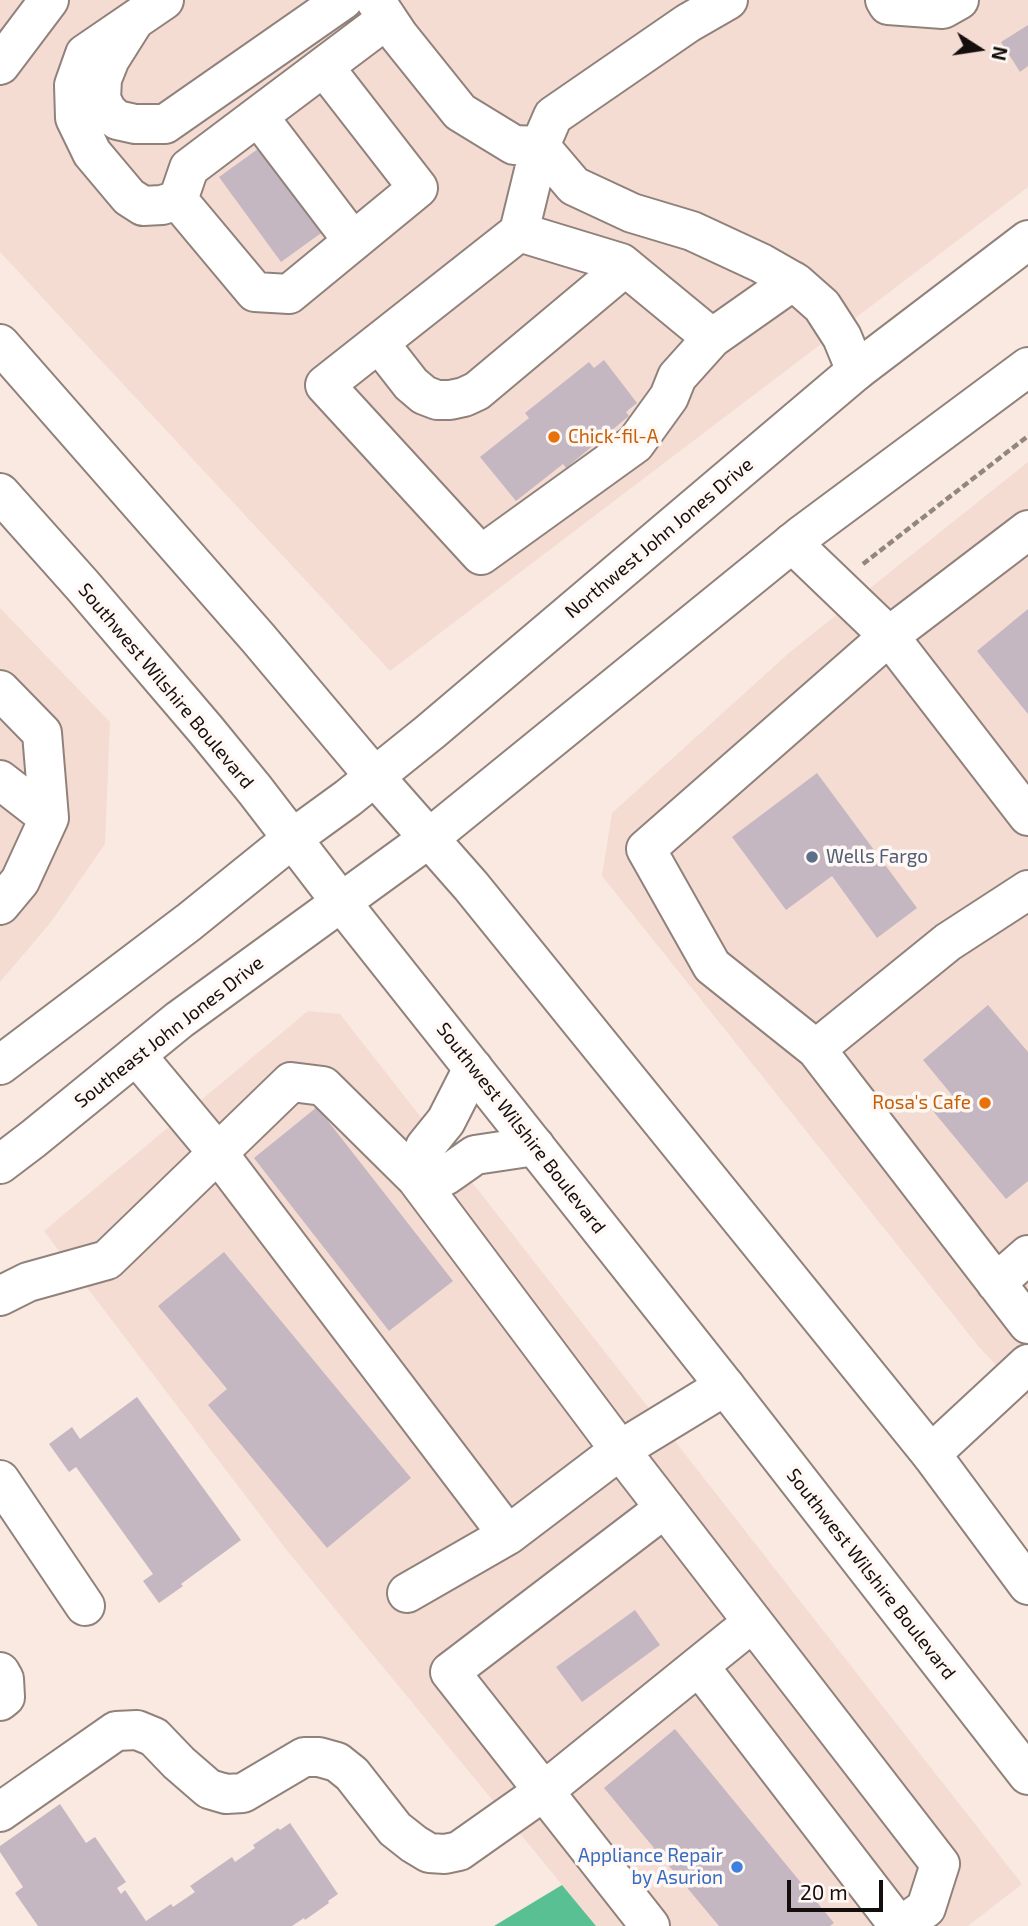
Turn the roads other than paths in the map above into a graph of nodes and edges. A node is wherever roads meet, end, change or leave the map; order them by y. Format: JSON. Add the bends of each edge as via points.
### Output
{"nodes":[{"id":1,"x":49,"y":0,"type":"edge"},
{"id":2,"x":343,"y":0,"type":"edge"},
{"id":3,"x":728,"y":0,"type":"edge"},
{"id":4,"x":885,"y":0,"type":"edge"},
{"id":5,"x":959,"y":0,"type":"edge"},
{"id":6,"x":381,"y":9,"type":"edge"},
{"id":7,"x":149,"y":11,"type":"edge"},
{"id":8,"x":0,"y":65,"type":"edge"},
{"id":9,"x":324,"y":67,"type":"junction"},
{"id":10,"x":258,"y":116,"type":"junction"},
{"id":11,"x":540,"y":146,"type":"junction"},
{"id":12,"x":178,"y":200,"type":"junction"},
{"id":13,"x":520,"y":232,"type":"junction"},
{"id":14,"x":1028,"y":240,"type":"edge"},
{"id":15,"x":353,"y":242,"type":"junction"},
{"id":16,"x":625,"y":267,"type":"junction"},
{"id":17,"x":793,"y":281,"type":"junction"},
{"id":18,"x":712,"y":338,"type":"junction"},
{"id":19,"x":379,"y":343,"type":"junction"},
{"id":20,"x":0,"y":344,"type":"edge"},
{"id":21,"x":1028,"y":367,"type":"edge"},
{"id":22,"x":856,"y":371,"type":"junction"},
{"id":23,"x":0,"y":493,"type":"edge"},
{"id":24,"x":1028,"y":530,"type":"edge"},
{"id":25,"x":792,"y":543,"type":"junction"},
{"id":26,"x":889,"y":636,"type":"junction"},
{"id":27,"x":0,"y":690,"type":"edge"},
{"id":28,"x":375,"y":777,"type":"junction"},
{"id":29,"x":0,"y":780,"type":"edge"},
{"id":30,"x":1028,"y":816,"type":"edge"},
{"id":31,"x":49,"y":818,"type":"junction"},
{"id":32,"x":293,"y":838,"type":"junction"},
{"id":33,"x":428,"y":839,"type":"junction"},
{"id":34,"x":1027,"y":893,"type":"edge"},
{"id":35,"x":341,"y":902,"type":"junction"},
{"id":36,"x":0,"y":905,"type":"edge"},
{"id":37,"x":817,"y":1049,"type":"junction"},
{"id":38,"x":136,"y":1055,"type":"junction"},
{"id":39,"x":0,"y":1065,"type":"edge"},
{"id":40,"x":473,"y":1068,"type":"junction"},
{"id":41,"x":535,"y":1146,"type":"junction"},
{"id":42,"x":217,"y":1152,"type":"junction"},
{"id":43,"x":0,"y":1164,"type":"edge"},
{"id":44,"x":416,"y":1178,"type":"junction"},
{"id":45,"x":1028,"y":1255,"type":"edge"},
{"id":46,"x":996,"y":1283,"type":"junction"},
{"id":47,"x":0,"y":1296,"type":"edge"},
{"id":48,"x":1028,"y":1324,"type":"edge"},
{"id":49,"x":1028,"y":1364,"type":"edge"},
{"id":50,"x":726,"y":1386,"type":"junction"},
{"id":51,"x":620,"y":1450,"type":"junction"},
{"id":52,"x":931,"y":1454,"type":"junction"},
{"id":53,"x":0,"y":1480,"type":"edge"},
{"id":54,"x":665,"y":1508,"type":"junction"},
{"id":55,"x":508,"y":1535,"type":"junction"},
{"id":56,"x":1028,"y":1585,"type":"edge"},
{"id":57,"x":407,"y":1593,"type":"dead end"},
{"id":58,"x":85,"y":1606,"type":"dead end"},
{"id":59,"x":753,"y":1622,"type":"junction"},
{"id":60,"x":699,"y":1666,"type":"junction"},
{"id":61,"x":0,"y":1672,"type":"edge"},
{"id":62,"x":0,"y":1701,"type":"edge"},
{"id":63,"x":1028,"y":1774,"type":"edge"},
{"id":64,"x":544,"y":1791,"type":"junction"},
{"id":65,"x":0,"y":1811,"type":"edge"},
{"id":66,"x":650,"y":1926,"type":"edge"},
{"id":67,"x":900,"y":1926,"type":"edge"}],
"edges":[{"from":1,"to":8,"type":"main road"},
{"from":2,"to":7,"type":"main road","via":[[165,124],[135,124],[117,120],[107,111],[101,99],[102,79],[110,59]]},
{"from":3,"to":11,"type":"main road","via":[[553,116]]},
{"from":4,"to":5,"type":"main road","via":[[888,5],[943,9]]},
{"from":6,"to":9,"type":"main road"},
{"from":6,"to":11,"type":"main road","via":[[460,112],[514,145]]},
{"from":7,"to":12,"type":"main road","via":[[85,54],[75,85],[75,118],[92,153],[129,197],[143,206]]},
{"from":9,"to":10,"type":"main road"},
{"from":9,"to":15,"type":"main road","via":[[418,188]]},
{"from":10,"to":12,"type":"main road","via":[[189,168]]},
{"from":10,"to":15,"type":"main road"},
{"from":11,"to":13,"type":"main road"},
{"from":11,"to":17,"type":"main road","via":[[574,186],[632,213],[692,231]]},
{"from":12,"to":15,"type":"main road","via":[[256,292],[289,294]]},
{"from":13,"to":16,"type":"main road"},
{"from":13,"to":19,"type":"main road"},
{"from":14,"to":22,"type":"main road","name":"Northwest John Jones Drive"},
{"from":16,"to":18,"type":"main road"},
{"from":16,"to":19,"type":"main road","via":[[464,397],[437,400],[424,395]]},
{"from":17,"to":18,"type":"main road"},
{"from":17,"to":22,"type":"main road","via":[[822,306]]},
{"from":18,"to":19,"type":"main road","via":[[677,377],[669,397],[635,444],[481,555],[325,385]]},
{"from":20,"to":28,"type":"main road"},
{"from":21,"to":25,"type":"main road"},
{"from":22,"to":28,"type":"main road","name":"Northwest John Jones Drive"},
{"from":23,"to":32,"type":"main road","name":"Southwest Wilshire Boulevard"},
{"from":24,"to":26,"type":"main road"},
{"from":25,"to":26,"type":"main road"},
{"from":25,"to":33,"type":"main road"},
{"from":26,"to":30,"type":"main road"},
{"from":26,"to":37,"type":"main road","via":[[646,849],[712,967]]},
{"from":27,"to":31,"type":"main road","via":[[43,733]]},
{"from":28,"to":32,"type":"main road","name":"Northwest John Jones Drive"},
{"from":28,"to":33,"type":"main road"},
{"from":29,"to":31,"type":"main road"},
{"from":31,"to":36,"type":"main road","via":[[20,881]]},
{"from":32,"to":35,"type":"main road","name":"Southwest Wilshire Boulevard"},
{"from":32,"to":39,"type":"main road"},
{"from":33,"to":35,"type":"main road"},
{"from":33,"to":52,"type":"main road","via":[[480,897]]},
{"from":34,"to":37,"type":"main road","via":[[948,942]]},
{"from":35,"to":38,"type":"main road","name":"Southeast John Jones Drive"},
{"from":35,"to":40,"type":"main road","name":"Southwest Wilshire Boulevard"},
{"from":37,"to":46,"type":"main road"},
{"from":38,"to":42,"type":"main road"},
{"from":38,"to":43,"type":"main road","name":"Southeast John Jones Drive"},
{"from":40,"to":41,"type":"main road","name":"Southwest Wilshire Boulevard"},
{"from":40,"to":44,"type":"main road","via":[[446,1121],[425,1147]]},
{"from":41,"to":44,"type":"main road","via":[[475,1155],[445,1176]]},
{"from":41,"to":50,"type":"main road","name":"Southwest Wilshire Boulevard"},
{"from":42,"to":44,"type":"main road","via":[[291,1082],[323,1086]]},
{"from":42,"to":47,"type":"main road","via":[[107,1261],[28,1282]]},
{"from":42,"to":55,"type":"main road"},
{"from":44,"to":51,"type":"main road"},
{"from":45,"to":46,"type":"main road"},
{"from":46,"to":48,"type":"main road"},
{"from":49,"to":52,"type":"main road"},
{"from":50,"to":51,"type":"main road"},
{"from":50,"to":63,"type":"main road","name":"Southwest Wilshire Boulevard"},
{"from":51,"to":54,"type":"main road"},
{"from":51,"to":55,"type":"main road"},
{"from":52,"to":56,"type":"main road"},
{"from":53,"to":58,"type":"main road"},
{"from":54,"to":59,"type":"main road"},
{"from":54,"to":64,"type":"main road","via":[[450,1672]]},
{"from":55,"to":57,"type":"main road"},
{"from":59,"to":60,"type":"main road"},
{"from":59,"to":67,"type":"main road","via":[[940,1864],[926,1908]]},
{"from":60,"to":64,"type":"main road"},
{"from":60,"to":67,"type":"main road"},
{"from":61,"to":62,"type":"main road","via":[[5,1697]]},
{"from":64,"to":65,"type":"main road","via":[[459,1851],[429,1853],[395,1829],[337,1762],[304,1757],[243,1793],[226,1794],[209,1789],[154,1737],[136,1730],[117,1731]]},
{"from":64,"to":66,"type":"main road"}]}
